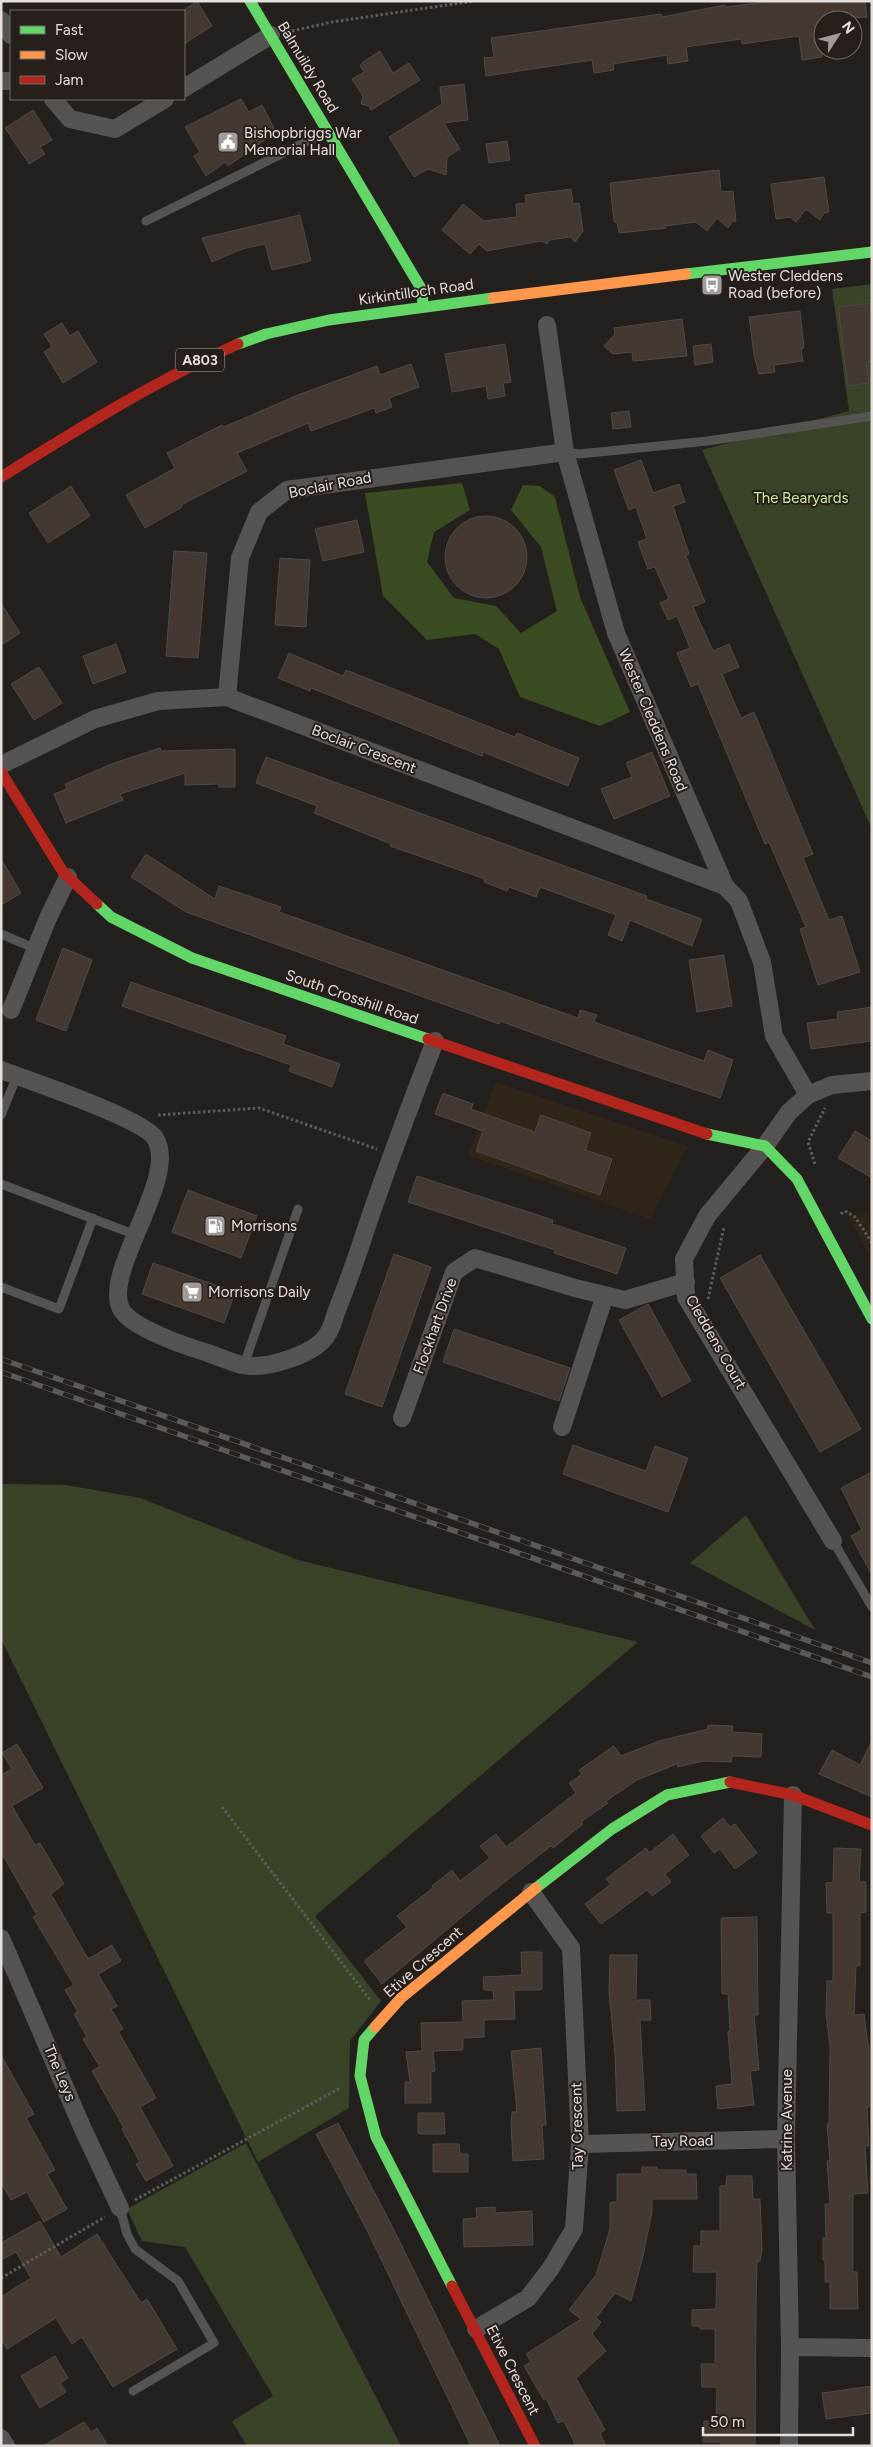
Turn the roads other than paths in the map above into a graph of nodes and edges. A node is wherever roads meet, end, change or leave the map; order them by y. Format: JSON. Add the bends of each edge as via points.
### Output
{"nodes":[{"id":1,"x":250,"y":1,"type":"edge"},
{"id":2,"x":1,"y":20,"type":"edge"},
{"id":3,"x":10,"y":34,"type":"edge"},
{"id":4,"x":271,"y":35,"type":"junction"},
{"id":5,"x":185,"y":87,"type":"edge"},
{"id":6,"x":54,"y":100,"type":"edge"},
{"id":7,"x":163,"y":100,"type":"edge"},
{"id":8,"x":329,"y":131,"type":"junction"},
{"id":9,"x":146,"y":221,"type":"dead end"},
{"id":10,"x":872,"y":252,"type":"edge"},
{"id":11,"x":423,"y":306,"type":"junction"},
{"id":12,"x":547,"y":326,"type":"dead end"},
{"id":13,"x":872,"y":416,"type":"edge"},
{"id":14,"x":565,"y":452,"type":"junction"},
{"id":15,"x":1,"y":477,"type":"edge"},
{"id":16,"x":227,"y":698,"type":"junction"},
{"id":17,"x":1,"y":765,"type":"edge"},
{"id":18,"x":1,"y":772,"type":"edge"},
{"id":19,"x":68,"y":877,"type":"junction"},
{"id":20,"x":725,"y":886,"type":"junction"},
{"id":21,"x":1,"y":934,"type":"edge"},
{"id":22,"x":36,"y":949,"type":"junction"},
{"id":23,"x":11,"y":1010,"type":"dead end"},
{"id":24,"x":435,"y":1041,"type":"junction"},
{"id":25,"x":9,"y":1073,"type":"edge"},
{"id":26,"x":872,"y":1080,"type":"edge"},
{"id":27,"x":808,"y":1095,"type":"junction"},
{"id":28,"x":1,"y":1115,"type":"edge"},
{"id":29,"x":765,"y":1146,"type":"junction"},
{"id":30,"x":1,"y":1184,"type":"edge"},
{"id":31,"x":298,"y":1209,"type":"dead end"},
{"id":32,"x":93,"y":1218,"type":"junction"},
{"id":33,"x":136,"y":1235,"type":"junction"},
{"id":34,"x":686,"y":1282,"type":"junction"},
{"id":35,"x":1,"y":1287,"type":"edge"},
{"id":36,"x":605,"y":1295,"type":"junction"},
{"id":37,"x":872,"y":1319,"type":"edge"},
{"id":38,"x":244,"y":1365,"type":"junction"},
{"id":39,"x":402,"y":1418,"type":"dead end"},
{"id":40,"x":562,"y":1427,"type":"dead end"},
{"id":41,"x":833,"y":1541,"type":"joint"},
{"id":42,"x":872,"y":1607,"type":"edge"},
{"id":43,"x":793,"y":1795,"type":"junction"},
{"id":44,"x":872,"y":1825,"type":"edge"},
{"id":45,"x":532,"y":1892,"type":"junction"},
{"id":46,"x":1,"y":1938,"type":"edge"},
{"id":47,"x":786,"y":2139,"type":"junction"},
{"id":48,"x":580,"y":2144,"type":"junction"},
{"id":49,"x":120,"y":2208,"type":"joint"},
{"id":50,"x":476,"y":2329,"type":"junction"},
{"id":51,"x":790,"y":2347,"type":"junction"},
{"id":52,"x":872,"y":2348,"type":"edge"},
{"id":53,"x":133,"y":2391,"type":"dead end"},
{"id":54,"x":1,"y":2438,"type":"edge"},
{"id":55,"x":6,"y":2446,"type":"edge"},
{"id":56,"x":535,"y":2446,"type":"edge"},
{"id":57,"x":789,"y":2446,"type":"edge"}],
"edges":[{"from":1,"to":4,"type":"street","name":"Balmuildy Road"},
{"from":2,"to":3,"type":"street"},
{"from":4,"to":5,"type":"street"},
{"from":4,"to":8,"type":"street","name":"Balmuildy Road"},
{"from":6,"to":7,"type":"street","via":[[70,119],[116,129]]},
{"from":8,"to":9,"type":"lane"},
{"from":8,"to":11,"type":"street","name":"Balmuildy Road","via":[[422,290]]},
{"from":10,"to":11,"type":"street","name":"Kirkintilloch Road","number":"A803"},
{"from":11,"to":15,"type":"street","name":"Kirkintilloch Road","number":"A803","via":[[329,320],[242,342],[135,395]]},
{"from":12,"to":14,"type":"street","name":"Wester Cleddens Road"},
{"from":13,"to":14,"type":"lane","via":[[708,441],[579,454]]},
{"from":14,"to":16,"type":"street","name":"Boclair Road","via":[[287,490],[260,512],[240,558]]},
{"from":14,"to":20,"type":"street","name":"Wester Cleddens Road","via":[[616,633]]},
{"from":16,"to":17,"type":"street","name":"Boclair Crescent","via":[[158,701],[95,719]]},
{"from":16,"to":20,"type":"street","name":"Boclair Crescent"},
{"from":18,"to":19,"type":"street","name":"South Crosshill Road"},
{"from":19,"to":22,"type":"street"},
{"from":19,"to":24,"type":"street","name":"South Crosshill Road","via":[[111,917],[192,958]]},
{"from":20,"to":27,"type":"street","name":"Wester Cleddens Road","via":[[738,901],[762,962],[774,1036]]},
{"from":21,"to":22,"type":"lane"},
{"from":22,"to":23,"type":"street"},
{"from":24,"to":29,"type":"street","name":"South Crosshill Road","via":[[700,1132]]},
{"from":24,"to":38,"type":"street","via":[[327,1336],[307,1352],[282,1362]]},
{"from":25,"to":28,"type":"lane"},
{"from":25,"to":33,"type":"street","via":[[136,1122],[156,1139],[160,1162]]},
{"from":26,"to":27,"type":"street","via":[[836,1085]]},
{"from":27,"to":29,"type":"street","name":"Cleddens Court","via":[[789,1112]]},
{"from":29,"to":34,"type":"street","name":"Cleddens Court","via":[[706,1216],[684,1259]]},
{"from":29,"to":37,"type":"street","via":[[797,1179]]},
{"from":30,"to":32,"type":"lane"},
{"from":31,"to":38,"type":"lane"},
{"from":32,"to":33,"type":"lane"},
{"from":32,"to":35,"type":"lane","via":[[59,1308]]},
{"from":33,"to":38,"type":"street","via":[[123,1268],[118,1296],[122,1310],[132,1321],[178,1343]]},
{"from":34,"to":36,"type":"street","name":"Flockhart Drive","via":[[625,1300]]},
{"from":34,"to":41,"type":"street","name":"Cleddens Court","via":[[686,1297]]},
{"from":36,"to":39,"type":"street","name":"Flockhart Drive","via":[[475,1258],[454,1272]]},
{"from":36,"to":40,"type":"street"},
{"from":41,"to":42,"type":"lane"},
{"from":43,"to":44,"type":"street","name":"Etive Crescent"},
{"from":43,"to":45,"type":"street","name":"Etive Crescent","via":[[730,1782],[667,1796],[612,1829]]},
{"from":43,"to":47,"type":"street","name":"Katrine Avenue"},
{"from":45,"to":48,"type":"street","name":"Tay Crescent","via":[[571,1948]]},
{"from":45,"to":50,"type":"street","name":"Etive Crescent","via":[[401,1998],[364,2040],[360,2076],[376,2137]]},
{"from":46,"to":49,"type":"street","name":"The Leys"},
{"from":47,"to":48,"type":"street","name":"Tay Road"},
{"from":47,"to":51,"type":"street","name":"Katrine Avenue"},
{"from":48,"to":50,"type":"street","name":"Tay Crescent","via":[[574,2229],[528,2298]]},
{"from":49,"to":53,"type":"lane","via":[[135,2249],[178,2281],[214,2343]]},
{"from":50,"to":56,"type":"street","name":"Etive Crescent"},
{"from":51,"to":52,"type":"street"},
{"from":51,"to":57,"type":"street","name":"Katrine Avenue"},
{"from":54,"to":55,"type":"street"}]}
